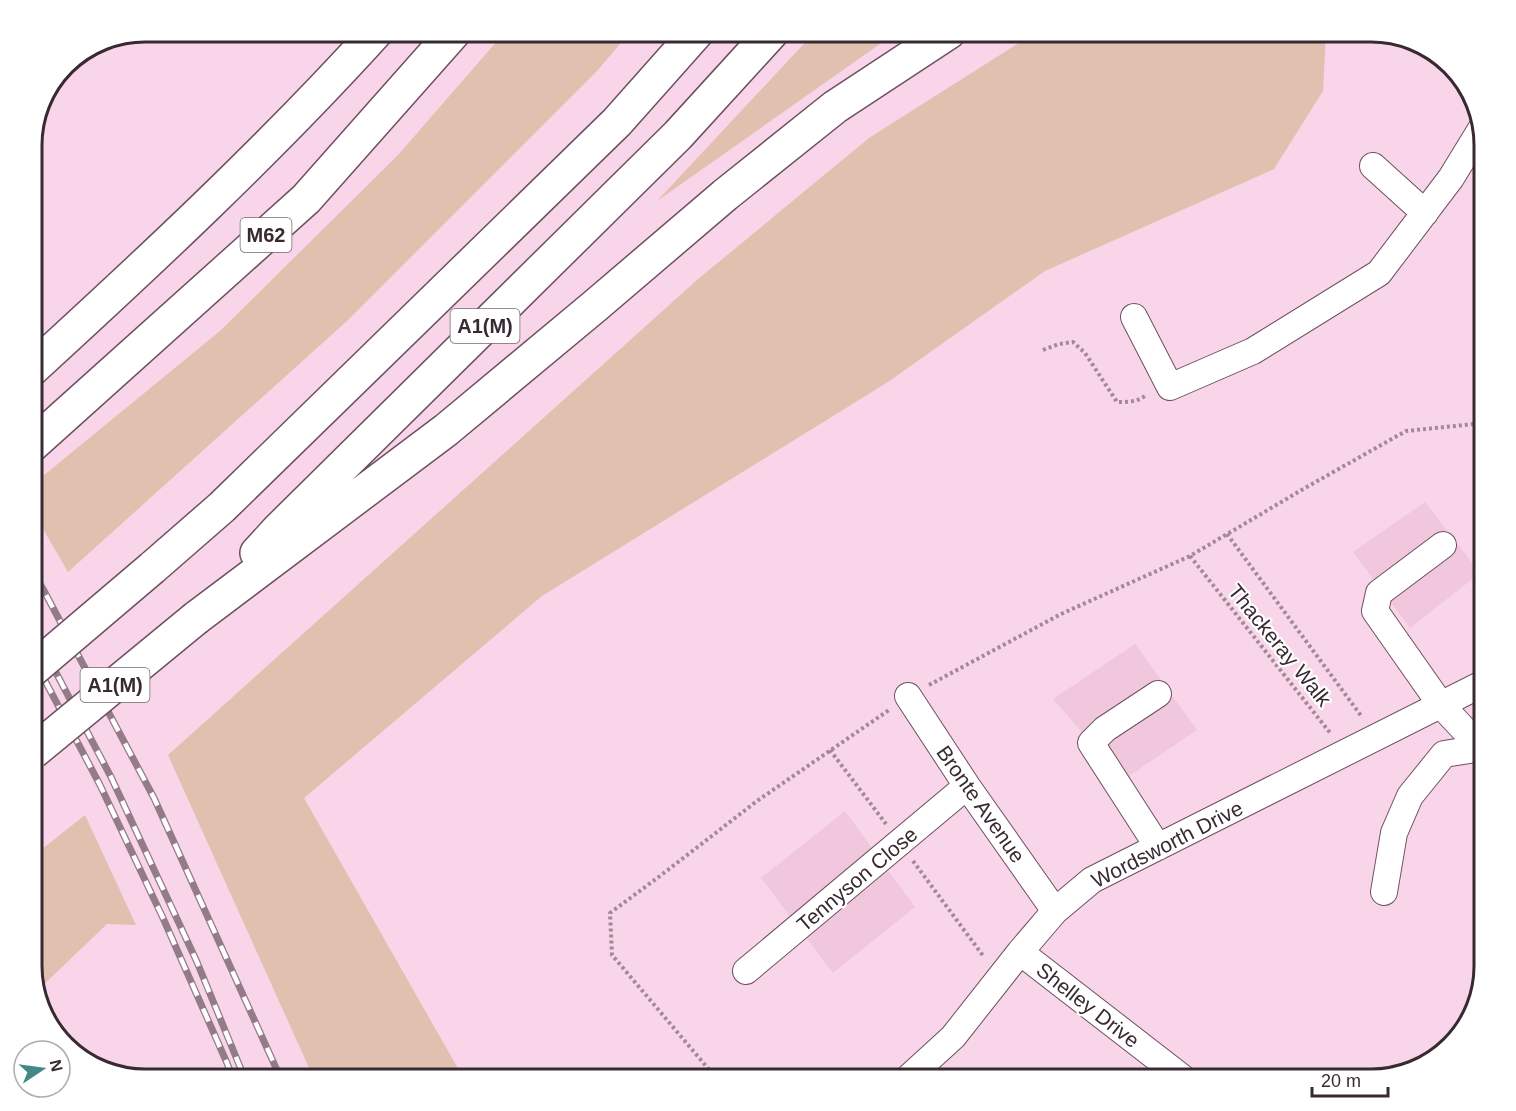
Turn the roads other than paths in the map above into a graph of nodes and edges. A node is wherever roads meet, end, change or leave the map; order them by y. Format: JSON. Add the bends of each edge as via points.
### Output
{"nodes":[{"id":1,"x":367,"y":42,"type":"edge"},
{"id":2,"x":445,"y":42,"type":"edge"},
{"id":3,"x":688,"y":42,"type":"edge"},
{"id":4,"x":763,"y":42,"type":"edge"},
{"id":5,"x":934,"y":42,"type":"edge"},
{"id":6,"x":1474,"y":141,"type":"edge"},
{"id":7,"x":1373,"y":166,"type":"dead end"},
{"id":8,"x":1425,"y":213,"type":"junction"},
{"id":9,"x":1134,"y":317,"type":"dead end"},
{"id":10,"x":42,"y":359,"type":"edge"},
{"id":11,"x":42,"y":436,"type":"edge"},
{"id":12,"x":1443,"y":545,"type":"dead end"},
{"id":13,"x":196,"y":618,"type":"junction"},
{"id":14,"x":42,"y":662,"type":"edge"},
{"id":15,"x":1474,"y":688,"type":"edge"},
{"id":16,"x":1158,"y":694,"type":"dead end"},
{"id":17,"x":908,"y":696,"type":"road end"},
{"id":18,"x":1441,"y":705,"type":"junction"},
{"id":19,"x":1474,"y":740,"type":"edge"},
{"id":20,"x":42,"y":745,"type":"edge"},
{"id":21,"x":1474,"y":750,"type":"edge"},
{"id":22,"x":967,"y":786,"type":"junction"},
{"id":23,"x":1158,"y":847,"type":"junction"},
{"id":24,"x":1384,"y":892,"type":"dead end"},
{"id":25,"x":1055,"y":911,"type":"junction"},
{"id":26,"x":1020,"y":952,"type":"junction"},
{"id":27,"x":746,"y":971,"type":"dead end"},
{"id":28,"x":919,"y":1069,"type":"edge"},
{"id":29,"x":1170,"y":1069,"type":"edge"}],
"edges":[{"from":1,"to":10,"type":"highway","via":[[179,233]]},
{"from":2,"to":11,"type":"highway","number":"M62","via":[[306,199]]},
{"from":3,"to":14,"type":"highway","number":"A1(M)","bridge":true,"via":[[617,122],[222,507]]},
{"from":4,"to":13,"type":"highway","number":"A1(M)","via":[[678,135],[279,529]]},
{"from":5,"to":13,"type":"highway","via":[[835,107],[446,430]]},
{"from":6,"to":8,"type":"street"},
{"from":7,"to":8,"type":"street"},
{"from":8,"to":9,"type":"street","via":[[1379,273],[1253,351],[1170,387]]},
{"from":12,"to":18,"type":"street","via":[[1380,593],[1375,611]]},
{"from":13,"to":20,"type":"highway","number":"A1(M)","bridge":true},
{"from":15,"to":18,"type":"street","name":"Wordsworth Drive"},
{"from":16,"to":23,"type":"street","via":[[1105,729],[1091,743]]},
{"from":17,"to":22,"type":"street","name":"Bronte Avenue"},
{"from":18,"to":19,"type":"street"},
{"from":18,"to":23,"type":"street","name":"Wordsworth Drive"},
{"from":21,"to":24,"type":"street","via":[[1444,754],[1410,796],[1394,833]]},
{"from":22,"to":25,"type":"street","name":"Bronte Avenue"},
{"from":22,"to":27,"type":"street","name":"Tennyson Close"},
{"from":23,"to":25,"type":"street","name":"Wordsworth Drive","via":[[1092,880]]},
{"from":25,"to":26,"type":"street","name":"Wordsworth Drive"},
{"from":26,"to":28,"type":"street","name":"Wordsworth Drive","via":[[953,1038]]},
{"from":26,"to":29,"type":"street","name":"Shelley Drive"}]}
